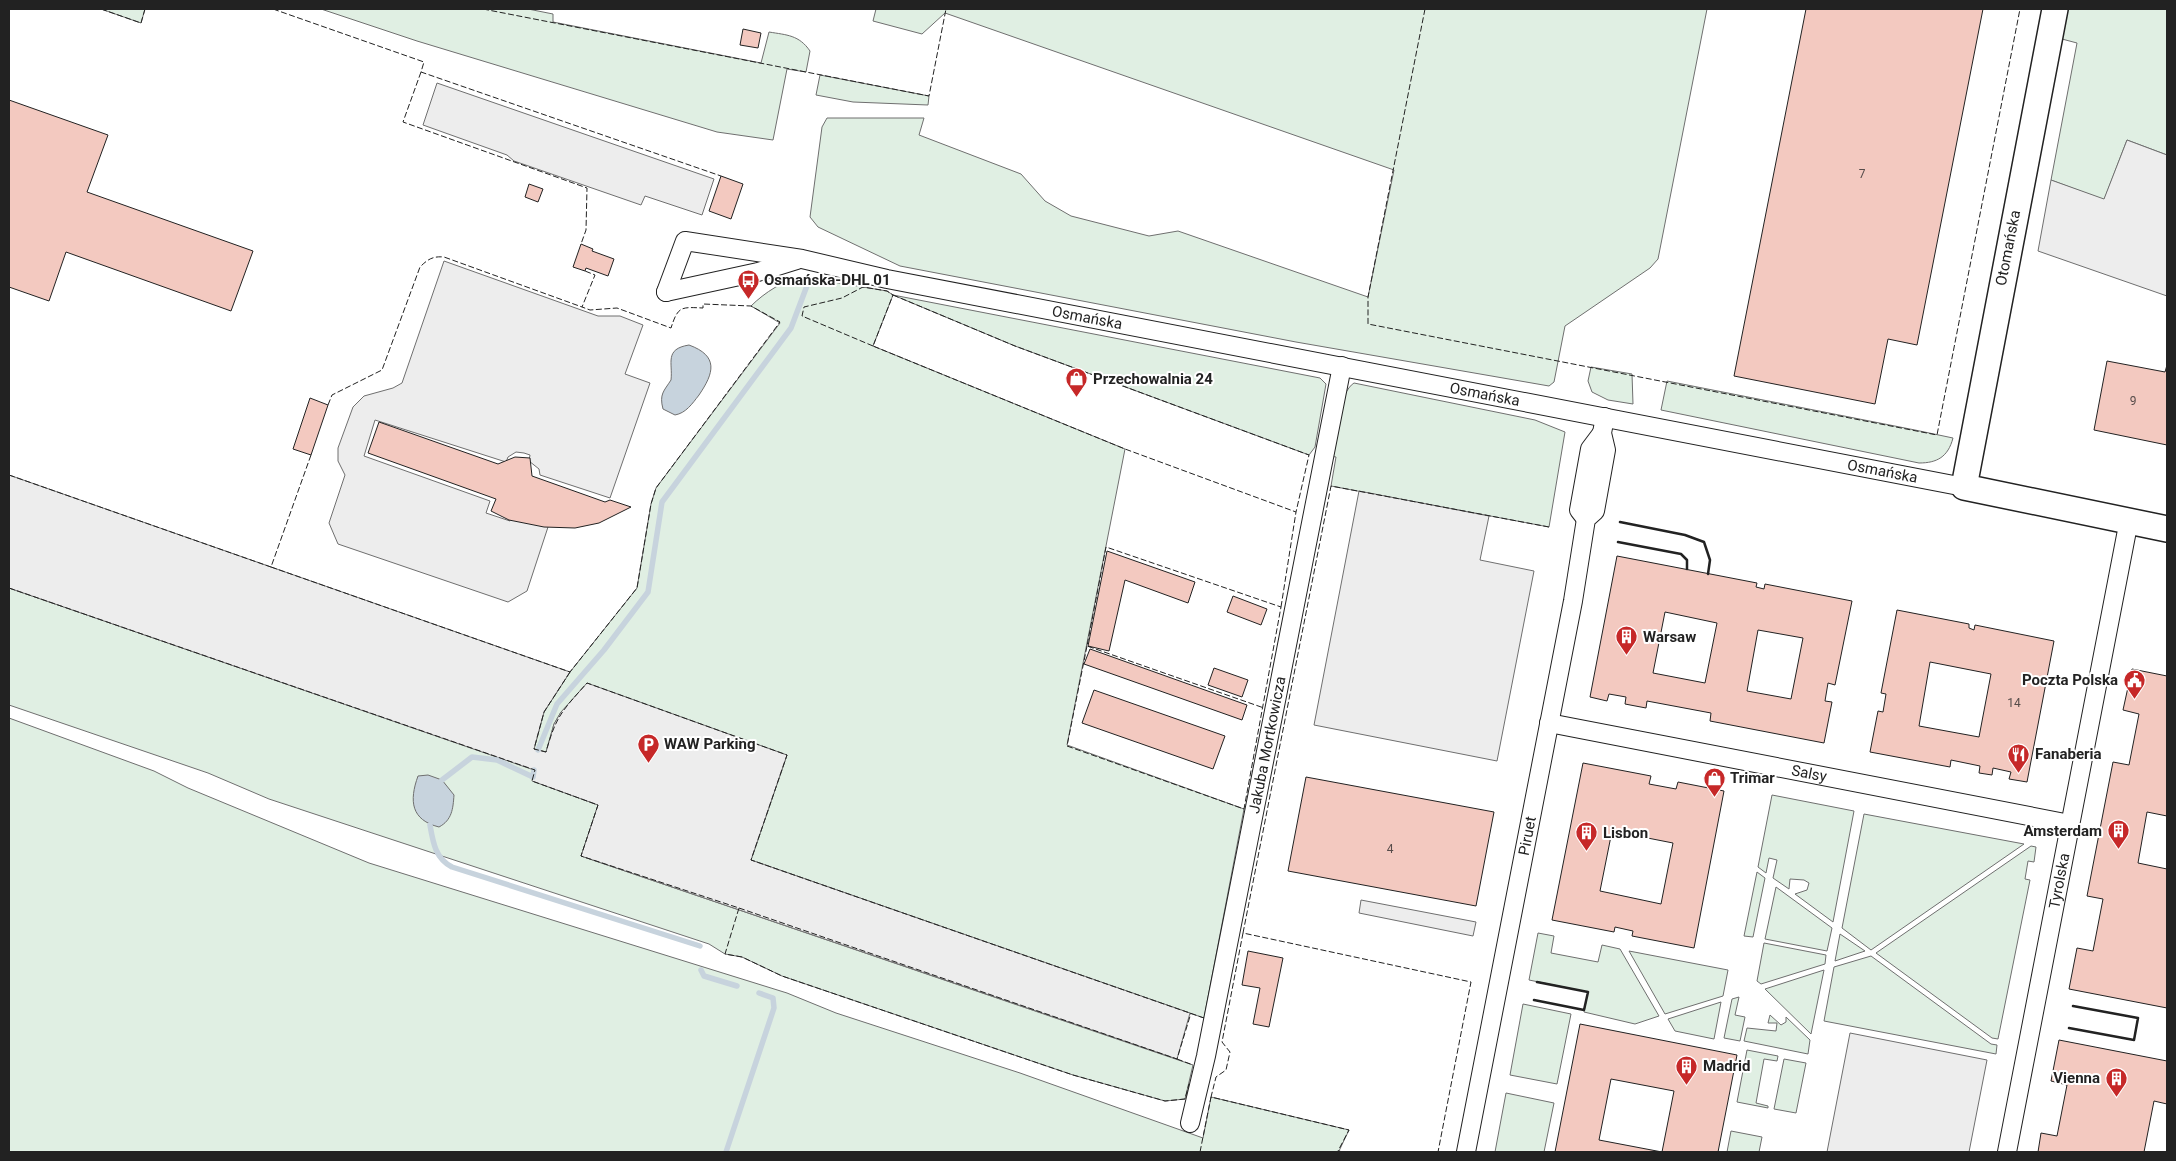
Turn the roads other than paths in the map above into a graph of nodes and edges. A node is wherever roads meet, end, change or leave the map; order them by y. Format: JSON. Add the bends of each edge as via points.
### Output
{"nodes":[{"id":1,"x":2055,"y":9,"type":"edge"},
{"id":2,"x":802,"y":259,"type":"junction"},
{"id":3,"x":1342,"y":366,"type":"junction"},
{"id":4,"x":1604,"y":425,"type":"junction"},
{"id":5,"x":1964,"y":487,"type":"junction"},
{"id":6,"x":2129,"y":520,"type":"junction"},
{"id":7,"x":2167,"y":529,"type":"edge"},
{"id":8,"x":1549,"y":723,"type":"junction"},
{"id":9,"x":2070,"y":824,"type":"junction"},
{"id":10,"x":1190,"y":1123,"type":"dead end"},
{"id":11,"x":1466,"y":1152,"type":"edge"},
{"id":12,"x":2007,"y":1152,"type":"edge"}],
"edges":[{"from":1,"to":5,"type":"street","name":"Otomańska"},
{"from":2,"to":2,"type":"street","name":"Osmańska","via":[[684,241],[666,292],[758,272]]},
{"from":2,"to":3,"type":"street","name":"Osmańska","via":[[887,279]]},
{"from":3,"to":4,"type":"street","name":"Osmańska"},
{"from":3,"to":10,"type":"street","name":"Jakuba Mortkowicza"},
{"from":4,"to":5,"type":"street","name":"Osmańska"},
{"from":4,"to":8,"type":"street","name":"Piruet","via":[[1606,450],[1595,511],[1586,519]]},
{"from":5,"to":6,"type":"street","name":"Osmańska"},
{"from":6,"to":7,"type":"street","name":"Osmańska"},
{"from":6,"to":9,"type":"street","name":"Tyrolska"},
{"from":8,"to":9,"type":"street","name":"Salsy"},
{"from":8,"to":11,"type":"street","name":"Piruet"},
{"from":9,"to":12,"type":"street","name":"Tyrolska"}]}
